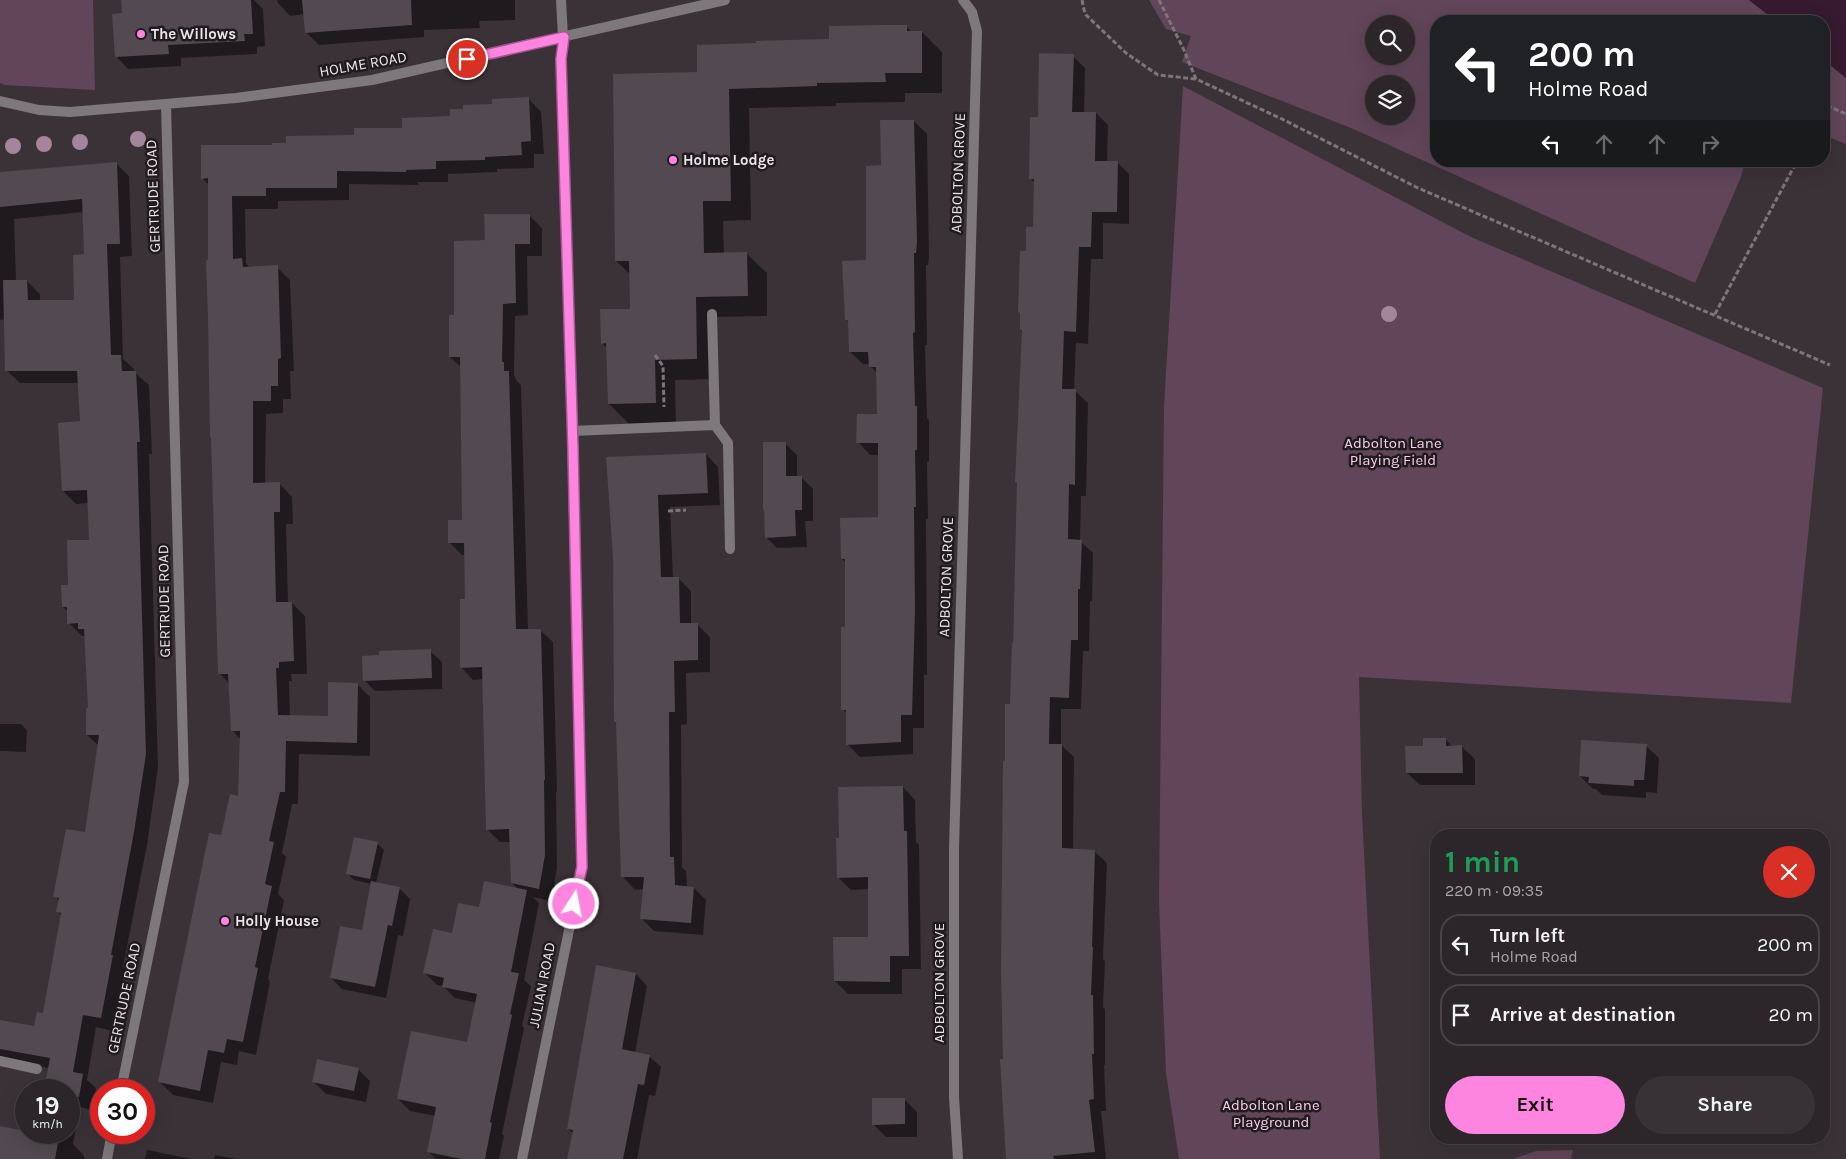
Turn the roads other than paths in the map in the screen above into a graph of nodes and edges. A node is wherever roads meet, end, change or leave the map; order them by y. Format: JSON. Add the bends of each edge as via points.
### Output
{"nodes":[{"id":1,"x":561,"y":0,"type":"edge"},
{"id":2,"x":725,"y":0,"type":"edge"},
{"id":3,"x":963,"y":0,"type":"edge"},
{"id":4,"x":564,"y":37,"type":"junction"},
{"id":5,"x":0,"y":101,"type":"edge"},
{"id":6,"x":166,"y":105,"type":"junction"},
{"id":7,"x":712,"y":314,"type":"dead end"},
{"id":8,"x":714,"y":425,"type":"junction"},
{"id":9,"x":572,"y":431,"type":"junction"},
{"id":10,"x":730,"y":549,"type":"dead end"},
{"id":11,"x":0,"y":1061,"type":"edge"},
{"id":12,"x":37,"y":1069,"type":"dead end"},
{"id":13,"x":123,"y":1079,"type":"edge"},
{"id":14,"x":110,"y":1144,"type":"edge"},
{"id":15,"x":107,"y":1159,"type":"edge"},
{"id":16,"x":522,"y":1159,"type":"edge"},
{"id":17,"x":958,"y":1159,"type":"edge"}],
"edges":[{"from":1,"to":4,"type":"street","name":"JULIAN ROAD"},
{"from":2,"to":4,"type":"street","name":"HOLME ROAD"},
{"from":3,"to":17,"type":"street","name":"ADBOLTON GROVE","via":[[972,12],[977,31],[954,849],[954,1097]]},
{"from":4,"to":6,"type":"street","name":"HOLME ROAD","via":[[372,80]]},
{"from":4,"to":9,"type":"street","name":"JULIAN ROAD","via":[[561,59]]},
{"from":5,"to":6,"type":"street","name":"HOLME ROAD","via":[[39,110],[70,112]]},
{"from":6,"to":13,"type":"street","name":"GERTRUDE ROAD","via":[[184,782]]},
{"from":7,"to":8,"type":"street"},
{"from":8,"to":9,"type":"street"},
{"from":8,"to":10,"type":"street","via":[[728,443]]},
{"from":9,"to":16,"type":"street","name":"JULIAN ROAD","via":[[582,867]]},
{"from":11,"to":12,"type":"street"},
{"from":14,"to":15,"type":"street"}]}
